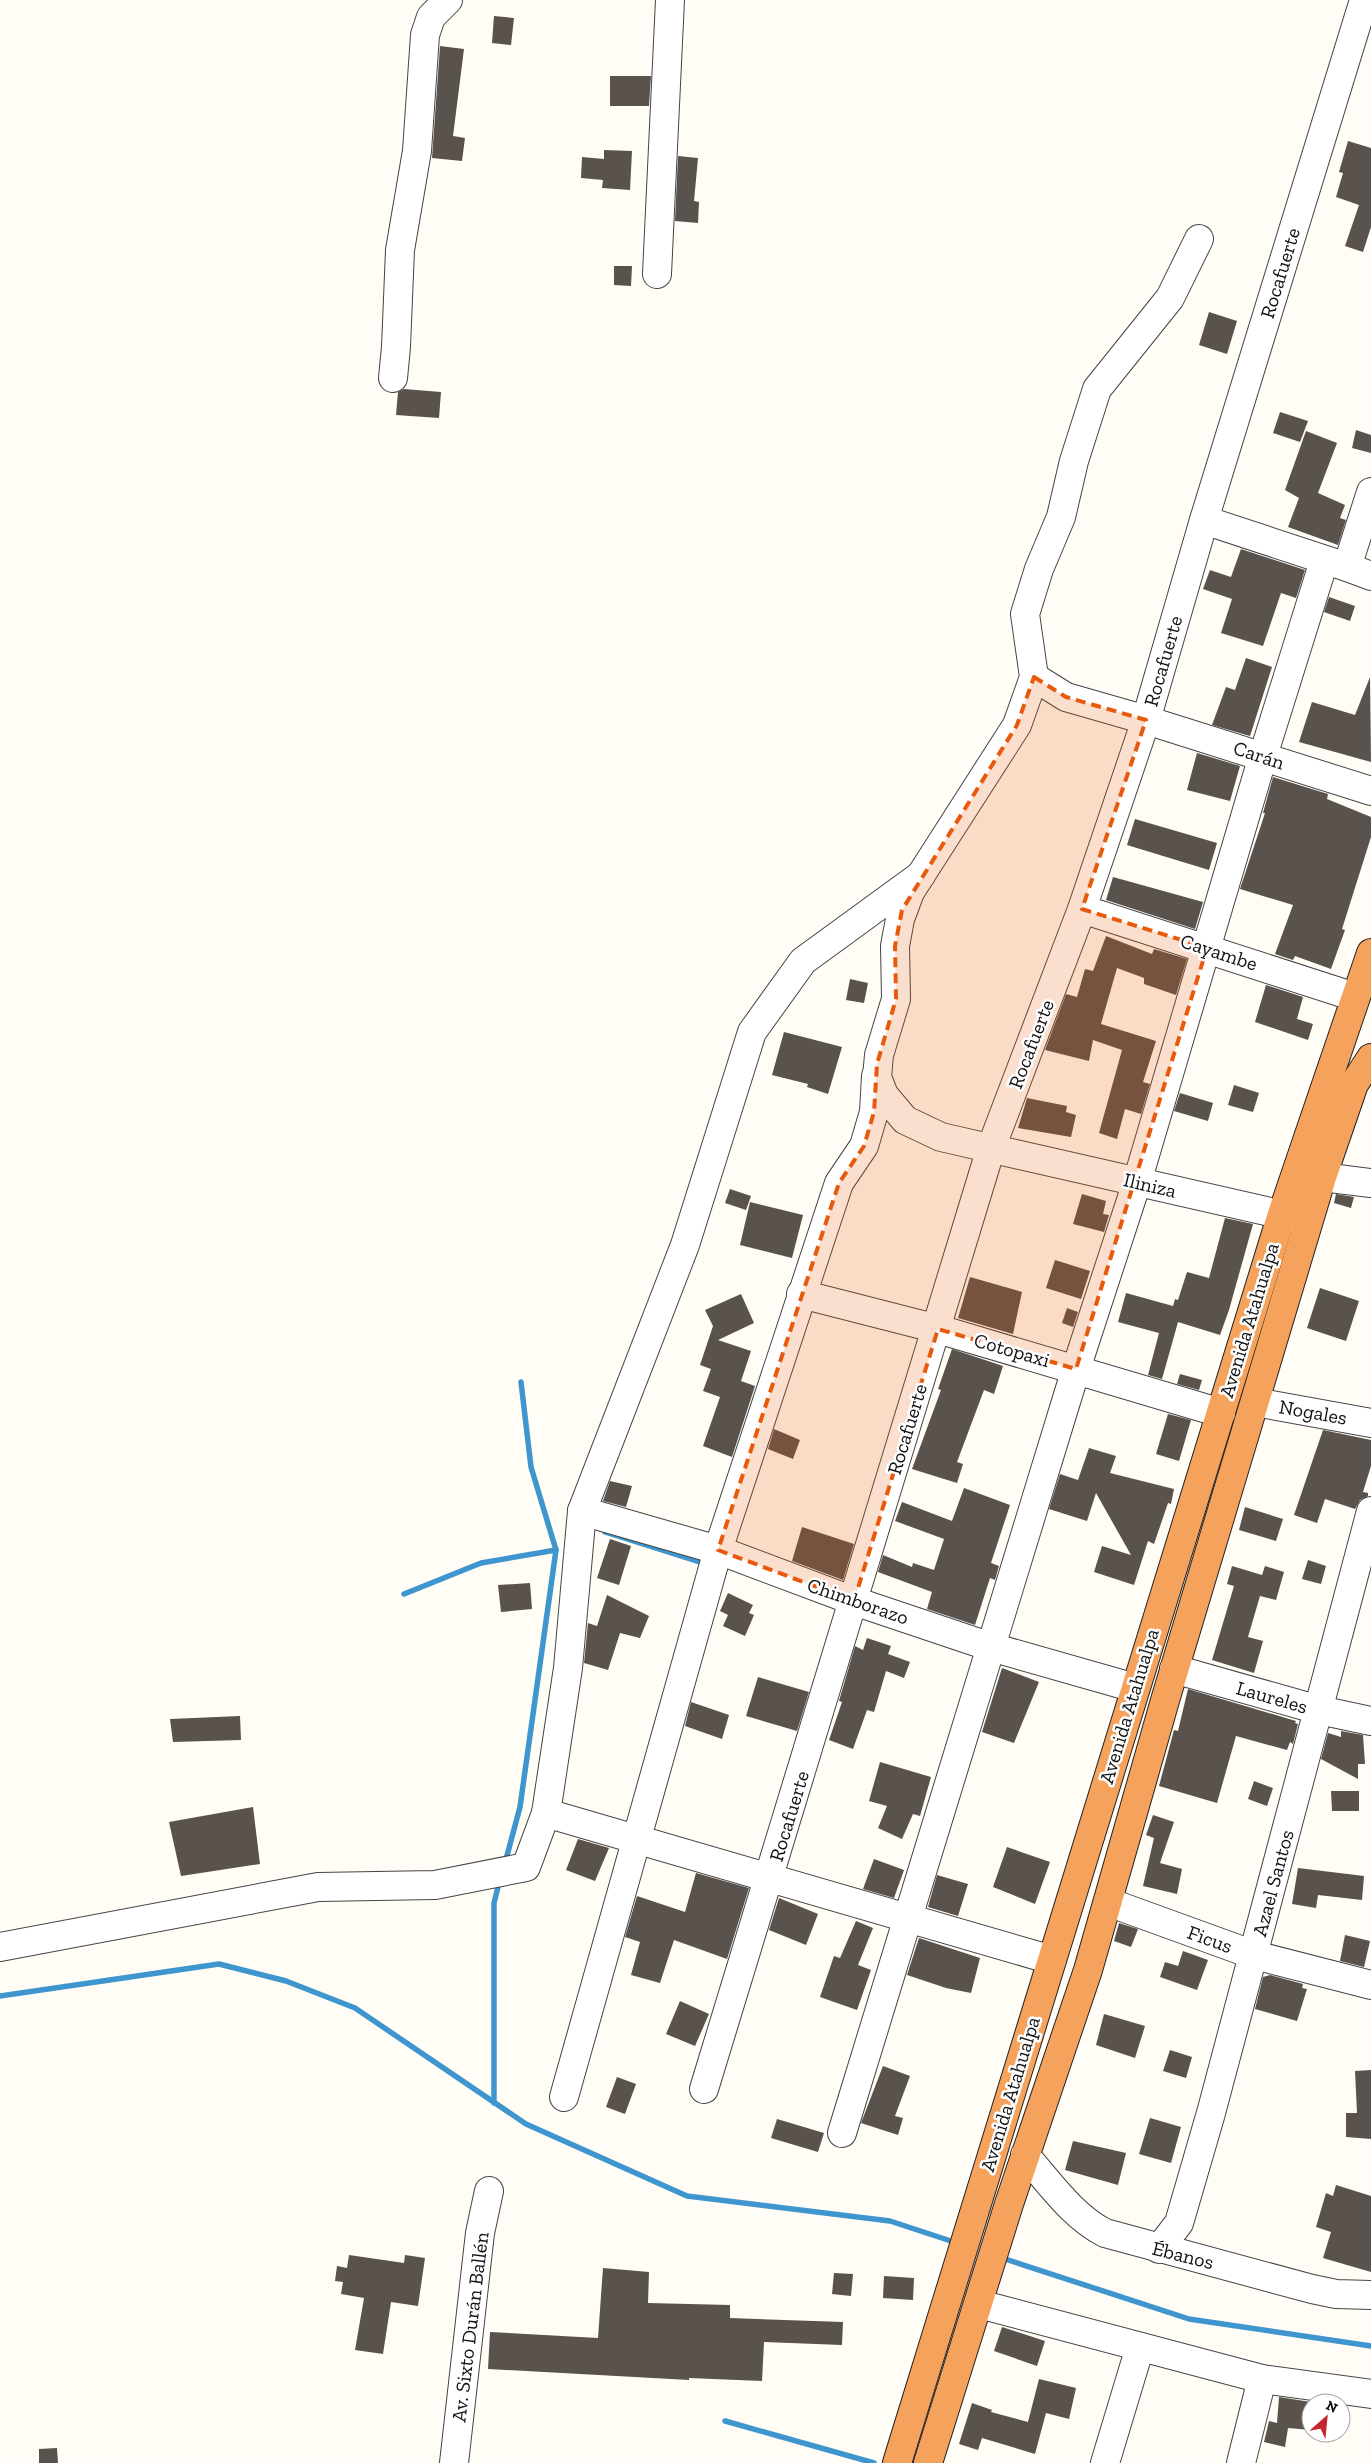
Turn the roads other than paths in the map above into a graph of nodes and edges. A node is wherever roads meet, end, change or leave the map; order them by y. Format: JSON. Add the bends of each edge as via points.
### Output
{"nodes":[{"id":1,"x":448,"y":0,"type":"edge"},
{"id":2,"x":670,"y":0,"type":"edge"},
{"id":3,"x":1364,"y":0,"type":"edge"},
{"id":4,"x":1200,"y":239,"type":"dead end"},
{"id":5,"x":657,"y":274,"type":"dead end"},
{"id":6,"x":393,"y":378,"type":"dead end"},
{"id":7,"x":1371,"y":492,"type":"edge"},
{"id":8,"x":1204,"y":520,"type":"junction"},
{"id":9,"x":1347,"y":568,"type":"edge"},
{"id":10,"x":1034,"y":677,"type":"junction"},
{"id":11,"x":1146,"y":720,"type":"junction"},
{"id":12,"x":1263,"y":756,"type":"junction"},
{"id":13,"x":1371,"y":791,"type":"edge"},
{"id":14,"x":921,"y":875,"type":"junction"},
{"id":15,"x":1082,"y":909,"type":"junction"},
{"id":16,"x":1207,"y":948,"type":"junction"},
{"id":17,"x":1371,"y":953,"type":"edge"},
{"id":18,"x":1355,"y":997,"type":"junction"},
{"id":19,"x":1371,"y":1058,"type":"edge"},
{"id":20,"x":877,"y":1064,"type":"junction"},
{"id":21,"x":992,"y":1148,"type":"junction"},
{"id":22,"x":1322,"y":1177,"type":"junction"},
{"id":23,"x":1137,"y":1182,"type":"junction"},
{"id":24,"x":1371,"y":1183,"type":"edge"},
{"id":25,"x":1282,"y":1214,"type":"junction"},
{"id":26,"x":1309,"y":1221,"type":"junction"},
{"id":27,"x":801,"y":1294,"type":"junction"},
{"id":28,"x":938,"y":1329,"type":"junction"},
{"id":29,"x":1076,"y":1369,"type":"junction"},
{"id":30,"x":1255,"y":1402,"type":"junction"},
{"id":31,"x":1221,"y":1413,"type":"junction"},
{"id":32,"x":1371,"y":1423,"type":"edge"},
{"id":33,"x":582,"y":1511,"type":"junction"},
{"id":34,"x":1371,"y":1511,"type":"edge"},
{"id":35,"x":718,"y":1550,"type":"junction"},
{"id":36,"x":854,"y":1601,"type":"junction"},
{"id":37,"x":991,"y":1647,"type":"junction"},
{"id":38,"x":1174,"y":1669,"type":"junction"},
{"id":39,"x":1135,"y":1688,"type":"junction"},
{"id":40,"x":1319,"y":1710,"type":"junction"},
{"id":41,"x":1371,"y":1721,"type":"edge"},
{"id":42,"x":546,"y":1813,"type":"junction"},
{"id":43,"x":635,"y":1838,"type":"junction"},
{"id":44,"x":770,"y":1878,"type":"junction"},
{"id":45,"x":1108,"y":1902,"type":"junction"},
{"id":46,"x":907,"y":1917,"type":"junction"},
{"id":47,"x":0,"y":1947,"type":"edge"},
{"id":48,"x":1254,"y":1955,"type":"junction"},
{"id":49,"x":1052,"y":1960,"type":"junction"},
{"id":50,"x":1371,"y":1985,"type":"edge"},
{"id":51,"x":704,"y":2090,"type":"dead end"},
{"id":52,"x":564,"y":2097,"type":"dead end"},
{"id":53,"x":842,"y":2133,"type":"dead end"},
{"id":54,"x":1025,"y":2155,"type":"junction"},
{"id":55,"x":489,"y":2191,"type":"dead end"},
{"id":56,"x":1159,"y":2249,"type":"junction"},
{"id":57,"x":982,"y":2295,"type":"junction"},
{"id":58,"x":1371,"y":2295,"type":"edge"},
{"id":59,"x":1140,"y":2347,"type":"junction"},
{"id":60,"x":1262,"y":2379,"type":"junction"},
{"id":61,"x":1371,"y":2394,"type":"edge"},
{"id":62,"x":454,"y":2463,"type":"edge"},
{"id":63,"x":897,"y":2463,"type":"edge"},
{"id":64,"x":928,"y":2463,"type":"edge"},
{"id":65,"x":1105,"y":2463,"type":"edge"},
{"id":66,"x":1241,"y":2463,"type":"edge"}],
"edges":[{"from":1,"to":6,"type":"street","via":[[431,17],[425,35],[417,151],[400,250]]},
{"from":2,"to":5,"type":"street"},
{"from":3,"to":8,"type":"street","name":"Rocafuerte"},
{"from":4,"to":10,"type":"street","via":[[1170,298],[1097,389],[1061,517],[1039,569],[1025,614]]},
{"from":7,"to":9,"type":"street"},
{"from":8,"to":9,"type":"street"},
{"from":8,"to":11,"type":"street","name":"Rocafuerte"},
{"from":9,"to":12,"type":"street"},
{"from":10,"to":11,"type":"street","name":"Carán","via":[[1066,697]]},
{"from":10,"to":14,"type":"street","via":[[1017,725]]},
{"from":11,"to":12,"type":"street","name":"Carán"},
{"from":11,"to":15,"type":"street","name":"Rocafuerte"},
{"from":12,"to":13,"type":"street","name":"Carán"},
{"from":12,"to":16,"type":"street"},
{"from":14,"to":20,"type":"street","via":[[905,904],[898,928],[896,999]]},
{"from":14,"to":33,"type":"street","via":[[803,961],[752,1032],[684,1246]]},
{"from":15,"to":16,"type":"street","name":"Cayambe"},
{"from":15,"to":21,"type":"street","name":"Rocafuerte"},
{"from":16,"to":18,"type":"street","name":"Cayambe"},
{"from":16,"to":23,"type":"street"},
{"from":17,"to":18,"type":"highway","name":"Avenida Atahualpa"},
{"from":18,"to":25,"type":"highway","name":"Avenida Atahualpa"},
{"from":19,"to":22,"type":"highway","name":"Avenida Atahualpa","via":[[1354,1084]]},
{"from":20,"to":21,"type":"street","name":"Iliniza","via":[[881,1088],[905,1120],[941,1138]]},
{"from":20,"to":27,"type":"street","via":[[874,1112],[864,1146],[839,1183]]},
{"from":21,"to":23,"type":"street","name":"Iliniza"},
{"from":21,"to":28,"type":"street","name":"Rocafuerte"},
{"from":22,"to":24,"type":"street"},
{"from":22,"to":26,"type":"highway","name":"Avenida Atahualpa"},
{"from":23,"to":25,"type":"street","name":"Iliniza"},
{"from":23,"to":29,"type":"street"},
{"from":25,"to":26,"type":"street","name":"Iliniza"},
{"from":25,"to":31,"type":"highway","name":"Avenida Atahualpa"},
{"from":26,"to":30,"type":"highway","name":"Avenida Atahualpa"},
{"from":27,"to":28,"type":"street","name":"Cotopaxi"},
{"from":27,"to":35,"type":"street"},
{"from":28,"to":29,"type":"street","name":"Cotopaxi"},
{"from":28,"to":36,"type":"street","name":"Rocafuerte"},
{"from":29,"to":31,"type":"street","name":"Cotopaxi"},
{"from":29,"to":37,"type":"street"},
{"from":30,"to":32,"type":"street","name":"Nogales"},
{"from":30,"to":38,"type":"highway","name":"Avenida Atahualpa"},
{"from":31,"to":39,"type":"highway","name":"Avenida Atahualpa"},
{"from":33,"to":35,"type":"street","name":"Chimborazo"},
{"from":33,"to":42,"type":"street","via":[[568,1668]]},
{"from":34,"to":40,"type":"street","name":"Azael Santos"},
{"from":35,"to":36,"type":"street","name":"Chimborazo"},
{"from":35,"to":43,"type":"street"},
{"from":36,"to":37,"type":"street","name":"Chimborazo"},
{"from":36,"to":44,"type":"street","name":"Rocafuerte"},
{"from":37,"to":39,"type":"street","name":"Chimborazo"},
{"from":37,"to":46,"type":"street"},
{"from":38,"to":40,"type":"street","name":"Laureles"},
{"from":38,"to":45,"type":"highway","name":"Avenida Atahualpa"},
{"from":39,"to":49,"type":"highway","name":"Avenida Atahualpa"},
{"from":40,"to":41,"type":"street","name":"Laureles"},
{"from":40,"to":48,"type":"street","name":"Azael Santos"},
{"from":42,"to":43,"type":"street"},
{"from":42,"to":47,"type":"street","via":[[526,1867],[435,1885],[318,1887]]},
{"from":43,"to":44,"type":"street"},
{"from":43,"to":52,"type":"street"},
{"from":44,"to":46,"type":"street"},
{"from":44,"to":51,"type":"street","name":"Rocafuerte"},
{"from":45,"to":48,"type":"street","name":"Ficus"},
{"from":45,"to":54,"type":"highway","name":"Avenida Atahualpa"},
{"from":46,"to":49,"type":"street"},
{"from":46,"to":53,"type":"street"},
{"from":48,"to":50,"type":"street","name":"Ficus"},
{"from":48,"to":56,"type":"street","name":"Azael Santos","via":[[1179,2223]]},
{"from":49,"to":63,"type":"highway","name":"Avenida Atahualpa"},
{"from":54,"to":56,"type":"street","name":"Ébanos","via":[[1090,2226]]},
{"from":54,"to":57,"type":"highway","name":"Avenida Atahualpa"},
{"from":55,"to":62,"type":"street","name":"Av. Sixto Durán Ballén","via":[[480,2234]]},
{"from":56,"to":58,"type":"street","name":"Ébanos","via":[[1312,2289],[1336,2294]]},
{"from":57,"to":59,"type":"street"},
{"from":57,"to":64,"type":"highway","name":"Avenida Atahualpa"},
{"from":59,"to":60,"type":"street"},
{"from":59,"to":65,"type":"street"},
{"from":60,"to":61,"type":"street"},
{"from":60,"to":66,"type":"street"}]}
